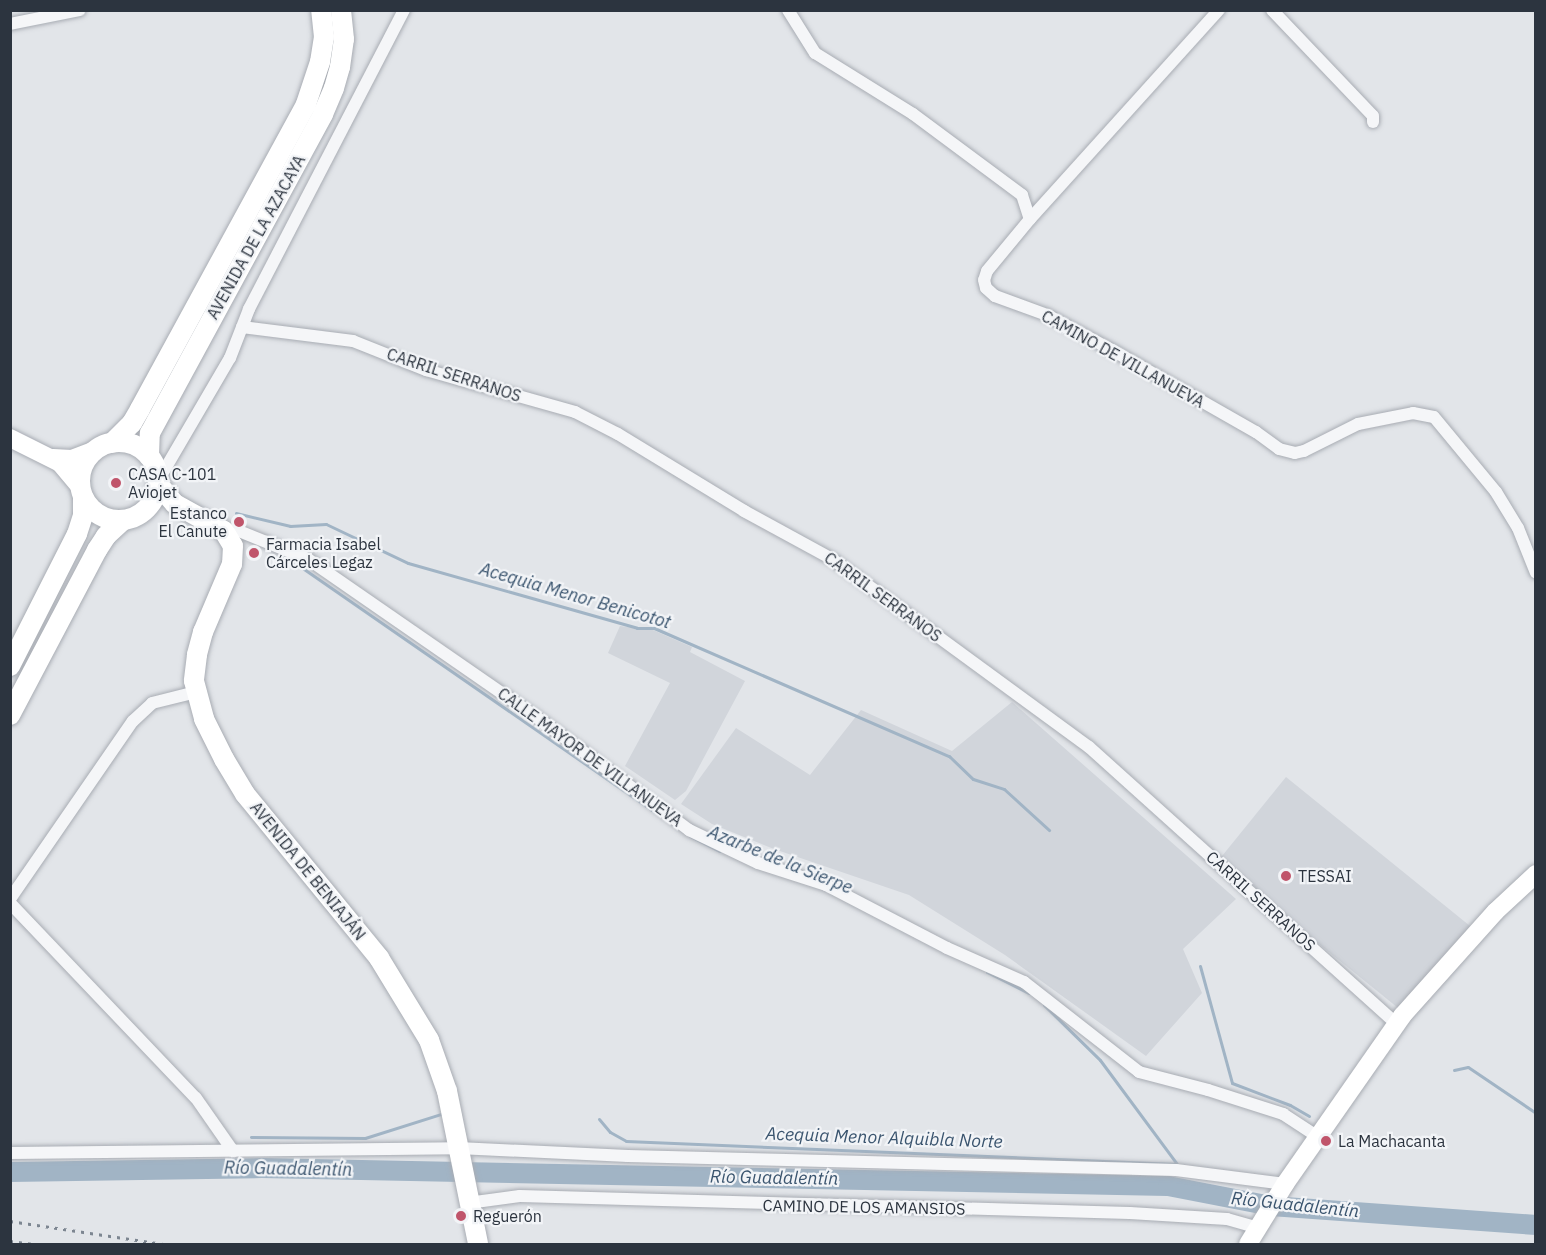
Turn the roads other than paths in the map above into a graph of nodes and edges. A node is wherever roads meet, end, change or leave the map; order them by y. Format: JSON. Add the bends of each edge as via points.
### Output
{"nodes":[{"id":1,"x":80,"y":10,"type":"edge"},
{"id":2,"x":321,"y":10,"type":"edge"},
{"id":3,"x":341,"y":10,"type":"edge"},
{"id":4,"x":404,"y":10,"type":"edge"},
{"id":5,"x":788,"y":10,"type":"edge"},
{"id":6,"x":1219,"y":10,"type":"edge"},
{"id":7,"x":1272,"y":10,"type":"edge"},
{"id":8,"x":10,"y":24,"type":"edge"},
{"id":9,"x":1373,"y":122,"type":"dead end"},
{"id":10,"x":1030,"y":219,"type":"junction"},
{"id":11,"x":242,"y":327,"type":"junction"},
{"id":12,"x":10,"y":438,"type":"edge"},
{"id":13,"x":104,"y":446,"type":"junction"},
{"id":14,"x":149,"y":456,"type":"junction"},
{"id":15,"x":53,"y":458,"type":"junction"},
{"id":16,"x":158,"y":482,"type":"junction"},
{"id":17,"x":82,"y":492,"type":"junction"},
{"id":18,"x":193,"y":514,"type":"junction"},
{"id":19,"x":132,"y":517,"type":"junction"},
{"id":20,"x":225,"y":532,"type":"junction"},
{"id":21,"x":1536,"y":573,"type":"edge"},
{"id":22,"x":10,"y":666,"type":"edge"},
{"id":23,"x":196,"y":692,"type":"junction"},
{"id":24,"x":10,"y":716,"type":"edge"},
{"id":25,"x":1536,"y":874,"type":"edge"},
{"id":26,"x":10,"y":901,"type":"edge"},
{"id":27,"x":1397,"y":1024,"type":"junction"},
{"id":28,"x":1318,"y":1137,"type":"junction"},
{"id":29,"x":233,"y":1151,"type":"junction"},
{"id":30,"x":459,"y":1152,"type":"junction"},
{"id":31,"x":10,"y":1153,"type":"edge"},
{"id":32,"x":1285,"y":1184,"type":"junction"},
{"id":33,"x":467,"y":1198,"type":"junction"},
{"id":34,"x":1258,"y":1228,"type":"junction"},
{"id":35,"x":478,"y":1245,"type":"edge"},
{"id":36,"x":1248,"y":1245,"type":"edge"}],
"edges":[{"from":1,"to":8,"type":"street"},
{"from":2,"to":13,"type":"main road","name":"AVENIDA DE LA AZACAYA","via":[[324,37],[306,104],[132,423]]},
{"from":3,"to":14,"type":"main road","name":"AVENIDA DE LA AZACAYA","via":[[344,39],[340,67],[323,114],[150,433]]},
{"from":4,"to":11,"type":"street"},
{"from":5,"to":10,"type":"street","via":[[815,53],[913,114],[1022,195]]},
{"from":6,"to":10,"type":"street"},
{"from":7,"to":9,"type":"street","via":[[1373,116]]},
{"from":10,"to":21,"type":"street","name":"CAMINO DE VILLANUEVA","via":[[987,271],[986,288],[995,296],[1047,315],[1280,449],[1304,451],[1358,424],[1413,413],[1434,417],[1496,492],[1518,528]]},
{"from":11,"to":16,"type":"street","via":[[230,358]]},
{"from":11,"to":27,"type":"street","name":"CARRIL SERRANOS","via":[[352,341],[426,370],[575,412],[832,559],[1089,747]]},
{"from":12,"to":15,"type":"street"},
{"from":13,"to":14,"type":"main road","via":[[132,445]]},
{"from":13,"to":15,"type":"street","via":[[72,459]]},
{"from":13,"to":17,"type":"main road","via":[[81,471]]},
{"from":14,"to":16,"type":"main road"},
{"from":15,"to":17,"type":"street"},
{"from":16,"to":18,"type":"main road","via":[[167,497]]},
{"from":16,"to":19,"type":"main road","via":[[153,501]]},
{"from":17,"to":19,"type":"main road","via":[[99,515]]},
{"from":17,"to":22,"type":"main road","via":[[83,516],[77,534]]},
{"from":18,"to":19,"type":"main road","via":[[161,510]]},
{"from":18,"to":20,"type":"main road"},
{"from":19,"to":24,"type":"main road","via":[[106,536],[97,550]]},
{"from":20,"to":23,"type":"main road","name":"AVENIDA DE BENIAJÁN","via":[[233,546],[233,560],[199,644]]},
{"from":20,"to":28,"type":"street","name":"CALLE MAYOR DE VILLANUEVA","via":[[239,531],[308,559],[535,716],[689,830],[758,863],[826,885],[947,948],[1024,982],[1138,1072],[1283,1114]]},
{"from":23,"to":26,"type":"street","via":[[172,696],[146,707],[133,721]]},
{"from":23,"to":30,"type":"main road","name":"AVENIDA DE BENIAJÁN","via":[[212,737],[241,787],[367,943],[416,1017],[440,1066]]},
{"from":25,"to":27,"type":"street","via":[[1495,912]]},
{"from":26,"to":29,"type":"street","via":[[196,1098]]},
{"from":27,"to":28,"type":"street"},
{"from":28,"to":32,"type":"street"},
{"from":29,"to":30,"type":"street"},
{"from":29,"to":31,"type":"street"},
{"from":30,"to":32,"type":"street","via":[[1176,1170]]},
{"from":30,"to":33,"type":"main road","name":"AVENIDA DE BENIAJÁN"},
{"from":32,"to":34,"type":"street"},
{"from":33,"to":34,"type":"street","name":"CAMINO DE LOS AMANSIOS","via":[[520,1196],[1130,1213],[1227,1219]]},
{"from":33,"to":35,"type":"main road","name":"AVENIDA DE BENIAJÁN"},
{"from":34,"to":36,"type":"street"}]}
